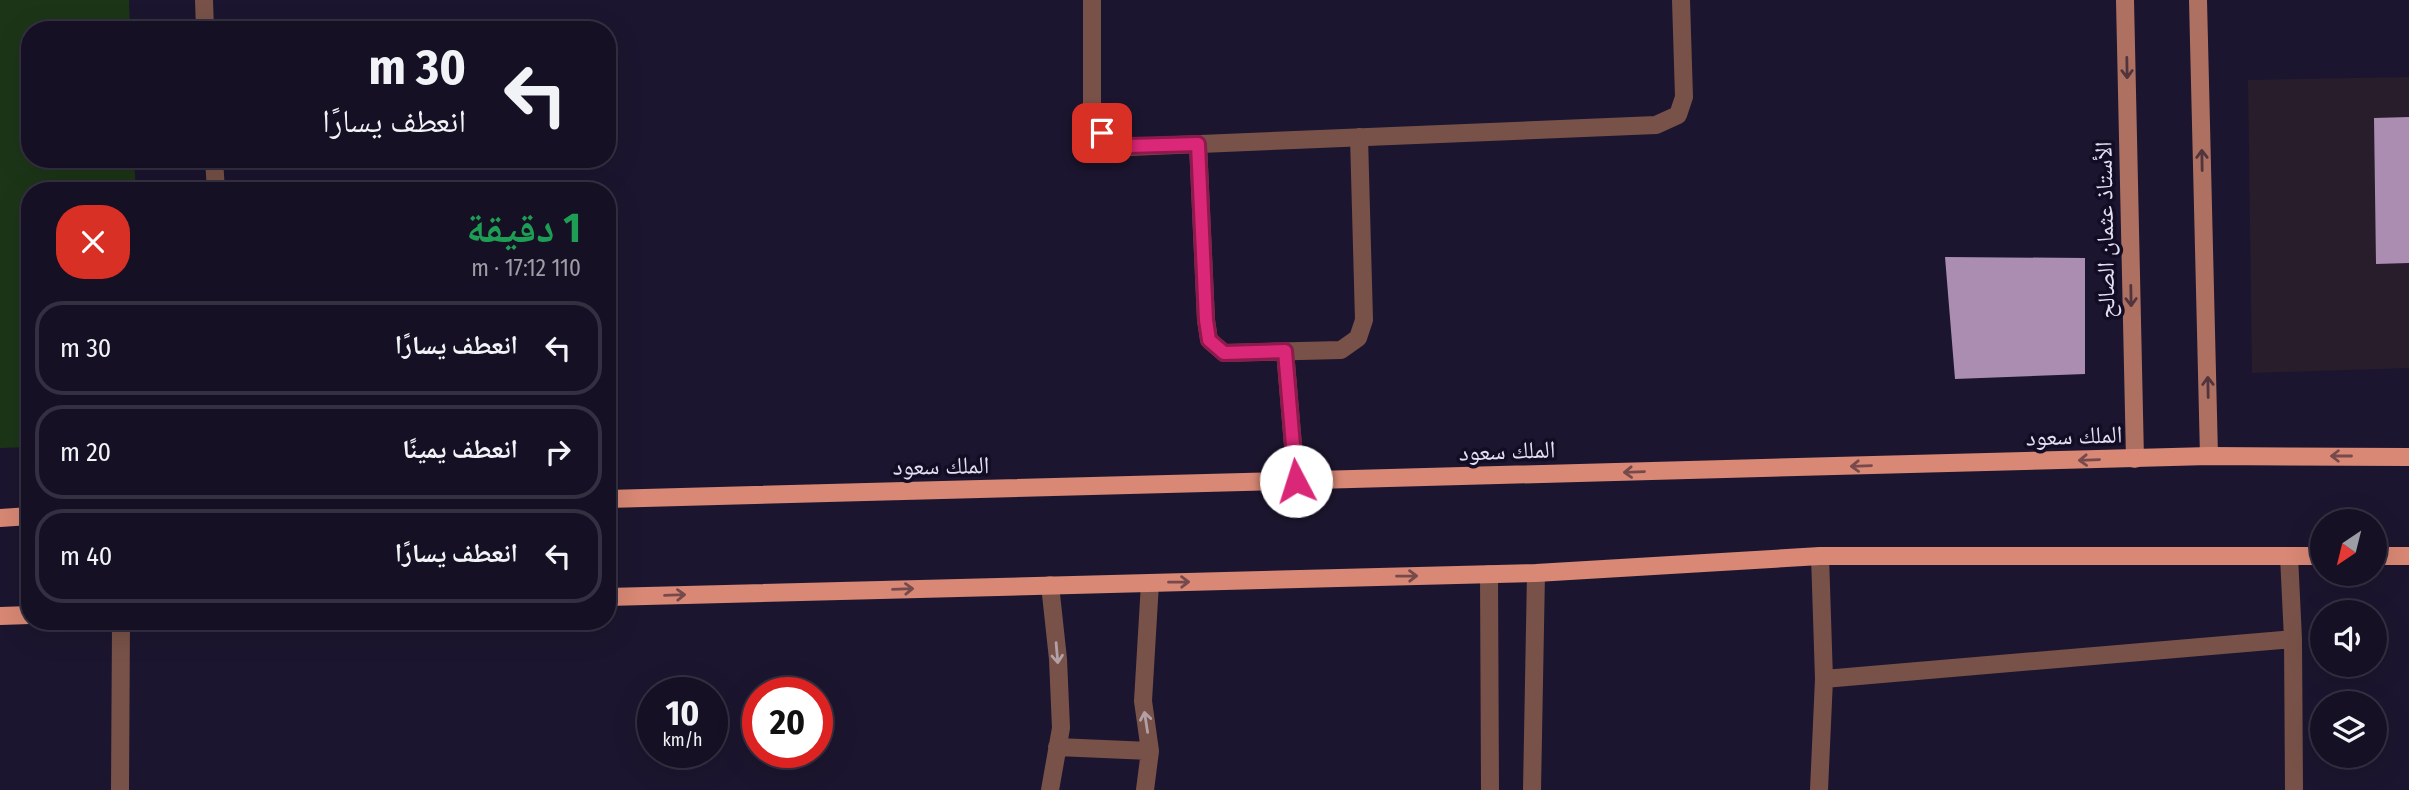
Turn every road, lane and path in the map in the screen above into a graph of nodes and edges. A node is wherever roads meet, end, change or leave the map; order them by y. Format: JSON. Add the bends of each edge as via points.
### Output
{"nodes":[{"id":1,"x":204,"y":0,"type":"edge"},
{"id":2,"x":1092,"y":0,"type":"edge"},
{"id":3,"x":1681,"y":0,"type":"edge"},
{"id":4,"x":2125,"y":0,"type":"edge"},
{"id":5,"x":2198,"y":0,"type":"edge"},
{"id":6,"x":205,"y":21,"type":"edge"},
{"id":7,"x":1359,"y":137,"type":"junction"},
{"id":8,"x":1198,"y":144,"type":"junction"},
{"id":9,"x":1285,"y":351,"type":"junction"},
{"id":10,"x":2209,"y":456,"type":"junction"},
{"id":11,"x":2409,"y":457,"type":"edge"},
{"id":12,"x":2135,"y":459,"type":"junction"},
{"id":13,"x":1296,"y":481,"type":"junction"},
{"id":14,"x":616,"y":499,"type":"edge"},
{"id":15,"x":21,"y":516,"type":"edge"},
{"id":16,"x":0,"y":517,"type":"edge"},
{"id":17,"x":1821,"y":556,"type":"junction"},
{"id":18,"x":2289,"y":556,"type":"junction"},
{"id":19,"x":2310,"y":556,"type":"edge"},
{"id":20,"x":2387,"y":556,"type":"edge"},
{"id":21,"x":2409,"y":556,"type":"edge"},
{"id":22,"x":1536,"y":573,"type":"junction"},
{"id":23,"x":1489,"y":574,"type":"junction"},
{"id":24,"x":1150,"y":583,"type":"junction"},
{"id":25,"x":1050,"y":585,"type":"junction"},
{"id":26,"x":616,"y":597,"type":"edge"},
{"id":27,"x":21,"y":615,"type":"edge"},
{"id":28,"x":0,"y":616,"type":"edge"},
{"id":29,"x":121,"y":630,"type":"edge"},
{"id":30,"x":2293,"y":639,"type":"junction"},
{"id":31,"x":1824,"y":680,"type":"junction"},
{"id":32,"x":1058,"y":747,"type":"junction"},
{"id":33,"x":1150,"y":751,"type":"junction"},
{"id":34,"x":120,"y":790,"type":"edge"},
{"id":35,"x":1050,"y":790,"type":"edge"},
{"id":36,"x":1145,"y":790,"type":"edge"},
{"id":37,"x":1490,"y":790,"type":"edge"},
{"id":38,"x":1532,"y":790,"type":"edge"},
{"id":39,"x":1819,"y":790,"type":"edge"},
{"id":40,"x":2294,"y":790,"type":"edge"}],
"edges":[{"from":1,"to":6,"type":"street"},
{"from":2,"to":8,"type":"street","via":[[1092,113],[1102,133],[1129,146]]},
{"from":3,"to":7,"type":"street","via":[[1684,97],[1678,115],[1656,125]]},
{"from":4,"to":12,"type":"street","name":"الأستاذ عثمان الصالح","one_way":true},
{"from":10,"to":5,"type":"street","one_way":true},
{"from":7,"to":8,"type":"street"},
{"from":7,"to":9,"type":"street","via":[[1364,320],[1358,338],[1341,350]]},
{"from":8,"to":9,"type":"street","via":[[1209,340],[1224,353]]},
{"from":9,"to":13,"type":"street"},
{"from":11,"to":10,"type":"main road","name":"الملك سعود","one_way":true},
{"from":10,"to":12,"type":"main road","name":"الملك سعود"},
{"from":12,"to":13,"type":"main road","name":"الملك سعود","one_way":true},
{"from":13,"to":14,"type":"main road","name":"الملك سعود"},
{"from":15,"to":16,"type":"main road"},
{"from":17,"to":18,"type":"main road"},
{"from":17,"to":22,"type":"main road"},
{"from":17,"to":31,"type":"street"},
{"from":18,"to":19,"type":"main road"},
{"from":18,"to":30,"type":"street"},
{"from":20,"to":21,"type":"main road"},
{"from":22,"to":23,"type":"main road"},
{"from":22,"to":38,"type":"street"},
{"from":24,"to":23,"type":"main road","one_way":true},
{"from":23,"to":37,"type":"street"},
{"from":24,"to":25,"type":"main road"},
{"from":33,"to":24,"type":"street","one_way":true,"via":[[1143,702]]},
{"from":26,"to":25,"type":"main road","one_way":true},
{"from":25,"to":32,"type":"street","one_way":true,"via":[[1058,659]]},
{"from":27,"to":28,"type":"main road"},
{"from":29,"to":34,"type":"street"},
{"from":30,"to":31,"type":"street"},
{"from":30,"to":40,"type":"street"},
{"from":31,"to":39,"type":"street"},
{"from":32,"to":33,"type":"street"},
{"from":32,"to":35,"type":"street"},
{"from":33,"to":36,"type":"street"}]}
